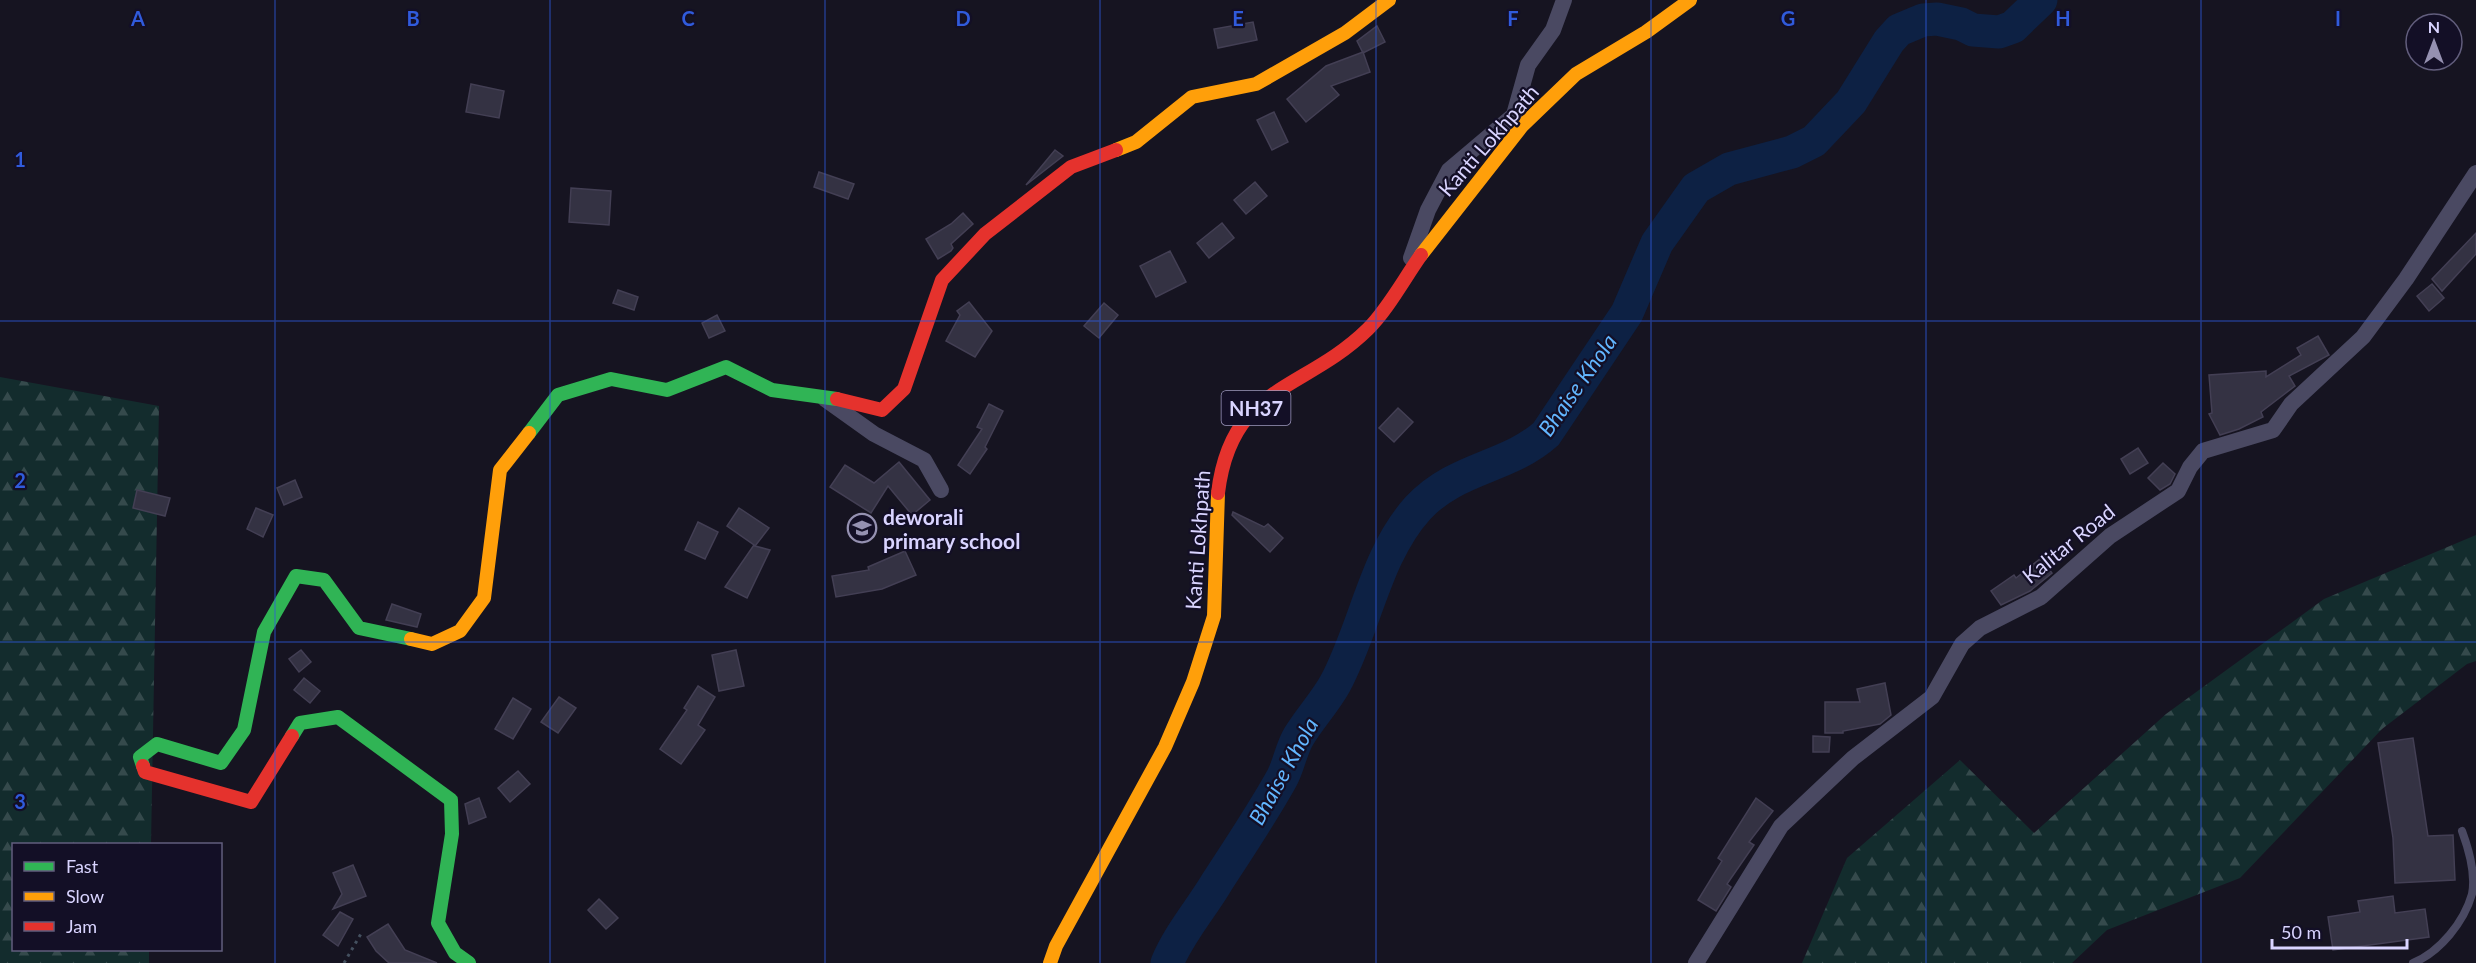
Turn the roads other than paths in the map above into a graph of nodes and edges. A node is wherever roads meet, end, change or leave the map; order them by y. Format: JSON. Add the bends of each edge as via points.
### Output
{"nodes":[{"id":1,"x":1389,"y":0,"type":"edge"},
{"id":2,"x":1564,"y":0,"type":"edge"},
{"id":3,"x":1690,"y":0,"type":"edge"},
{"id":4,"x":2476,"y":173,"type":"edge"},
{"id":5,"x":1403,"y":282,"type":"junction"},
{"id":6,"x":820,"y":395,"type":"junction"},
{"id":7,"x":941,"y":490,"type":"dead end"},
{"id":8,"x":2462,"y":831,"type":"dead end"},
{"id":9,"x":469,"y":963,"type":"edge"},
{"id":10,"x":1050,"y":963,"type":"edge"},
{"id":11,"x":1696,"y":963,"type":"edge"},
{"id":12,"x":2413,"y":963,"type":"edge"}],
"edges":[{"from":1,"to":6,"type":"street","via":[[1345,33],[1256,84],[1192,97],[1136,142],[1071,166],[985,234],[942,280],[904,389],[882,410]]},
{"from":2,"to":5,"type":"street","via":[[1553,30],[1528,65],[1514,115],[1449,170],[1428,210]]},
{"from":3,"to":5,"type":"street","name":"Kanti Lokhpath","number":"NH37","via":[[1576,74],[1530,119],[1455,209]]},
{"from":4,"to":11,"type":"street","name":"Kalitar Road","via":[[2363,338],[2291,404],[2273,430],[2203,451],[2178,491],[2110,536],[2041,597],[1980,628],[1962,644],[1932,697],[1853,758],[1780,826]]},
{"from":5,"to":10,"type":"street","name":"Kanti Lokhpath","number":"NH37","via":[[1369,328],[1340,353],[1286,384],[1251,412],[1233,436],[1222,465],[1218,492],[1214,616],[1193,682],[1164,747]]},
{"from":6,"to":7,"type":"street","via":[[874,434],[924,460]]},
{"from":6,"to":9,"type":"street","via":[[771,390],[726,367],[667,390],[611,380],[558,395],[500,470],[484,598],[460,631],[432,644],[359,628],[324,580],[296,576],[264,632],[244,730],[221,763],[157,744],[140,757],[145,772],[251,802],[300,723],[338,717],[451,800],[452,834],[438,923],[454,953]]},
{"from":8,"to":12,"type":"lane","via":[[2472,858],[2473,893],[2452,934]]}]}
